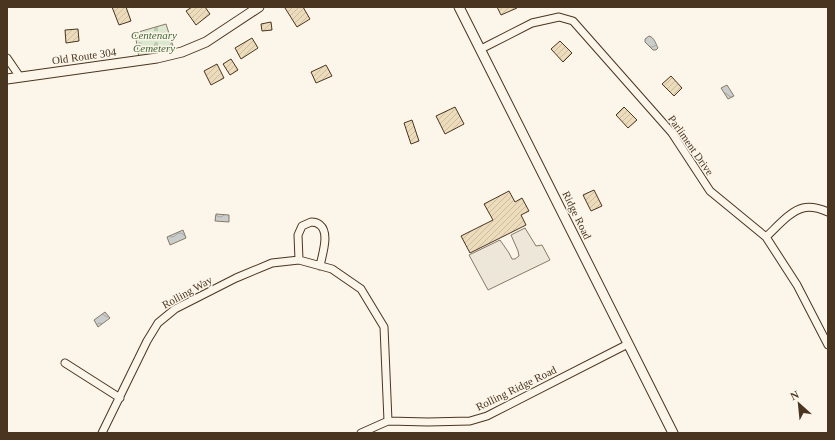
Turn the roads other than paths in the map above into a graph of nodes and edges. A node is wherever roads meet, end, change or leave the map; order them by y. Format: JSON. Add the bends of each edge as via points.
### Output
{"nodes":[{"id":1,"x":259,"y":7,"type":"edge"},
{"id":2,"x":459,"y":7,"type":"edge"},
{"id":3,"x":481,"y":49,"type":"junction"},
{"id":4,"x":7,"y":58,"type":"edge"},
{"id":5,"x":20,"y":77,"type":"junction"},
{"id":6,"x":7,"y":79,"type":"edge"},
{"id":7,"x":7,"y":88,"type":"edge"},
{"id":8,"x":828,"y":212,"type":"edge"},
{"id":9,"x":766,"y":237,"type":"junction"},
{"id":10,"x":299,"y":260,"type":"junction"},
{"id":11,"x":320,"y":266,"type":"junction"},
{"id":12,"x":628,"y":344,"type":"junction"},
{"id":13,"x":828,"y":345,"type":"edge"},
{"id":14,"x":65,"y":363,"type":"dead end"},
{"id":15,"x":120,"y":398,"type":"junction"},
{"id":16,"x":388,"y":421,"type":"junction"},
{"id":17,"x":102,"y":433,"type":"edge"},
{"id":18,"x":361,"y":433,"type":"edge"},
{"id":19,"x":673,"y":433,"type":"edge"}],
"edges":[{"from":1,"to":5,"type":"street","name":"Old Route 304","via":[[206,42],[182,52]]},
{"from":2,"to":3,"type":"street","name":"Ridge Road"},
{"from":3,"to":9,"type":"street","name":"Parliment Drive","via":[[532,23],[559,17],[573,21],[672,134],[710,191]]},
{"from":3,"to":12,"type":"street","name":"Ridge Road"},
{"from":4,"to":5,"type":"street"},
{"from":5,"to":6,"type":"street","name":"Old Route 304"},
{"from":5,"to":7,"type":"street"},
{"from":8,"to":9,"type":"street","via":[[804,207],[792,213]]},
{"from":9,"to":13,"type":"street","name":"Parliment Drive","via":[[797,285]]},
{"from":10,"to":11,"type":"street","name":"Rolling Way"},
{"from":10,"to":11,"type":"street","via":[[298,235],[302,226],[311,222],[320,224],[325,231],[325,241]]},
{"from":10,"to":15,"type":"street","name":"Rolling Way","via":[[272,263],[175,309],[158,323]]},
{"from":11,"to":16,"type":"street","name":"Rolling Way","via":[[332,269],[361,289],[384,327]]},
{"from":12,"to":16,"type":"street","name":"Rolling Ridge Road","via":[[480,418],[470,421]]},
{"from":12,"to":19,"type":"street","name":"Ridge Road"},
{"from":14,"to":15,"type":"street"},
{"from":15,"to":17,"type":"street","name":"Rolling Way"},
{"from":16,"to":18,"type":"street","name":"Rolling Ridge Road"}]}
